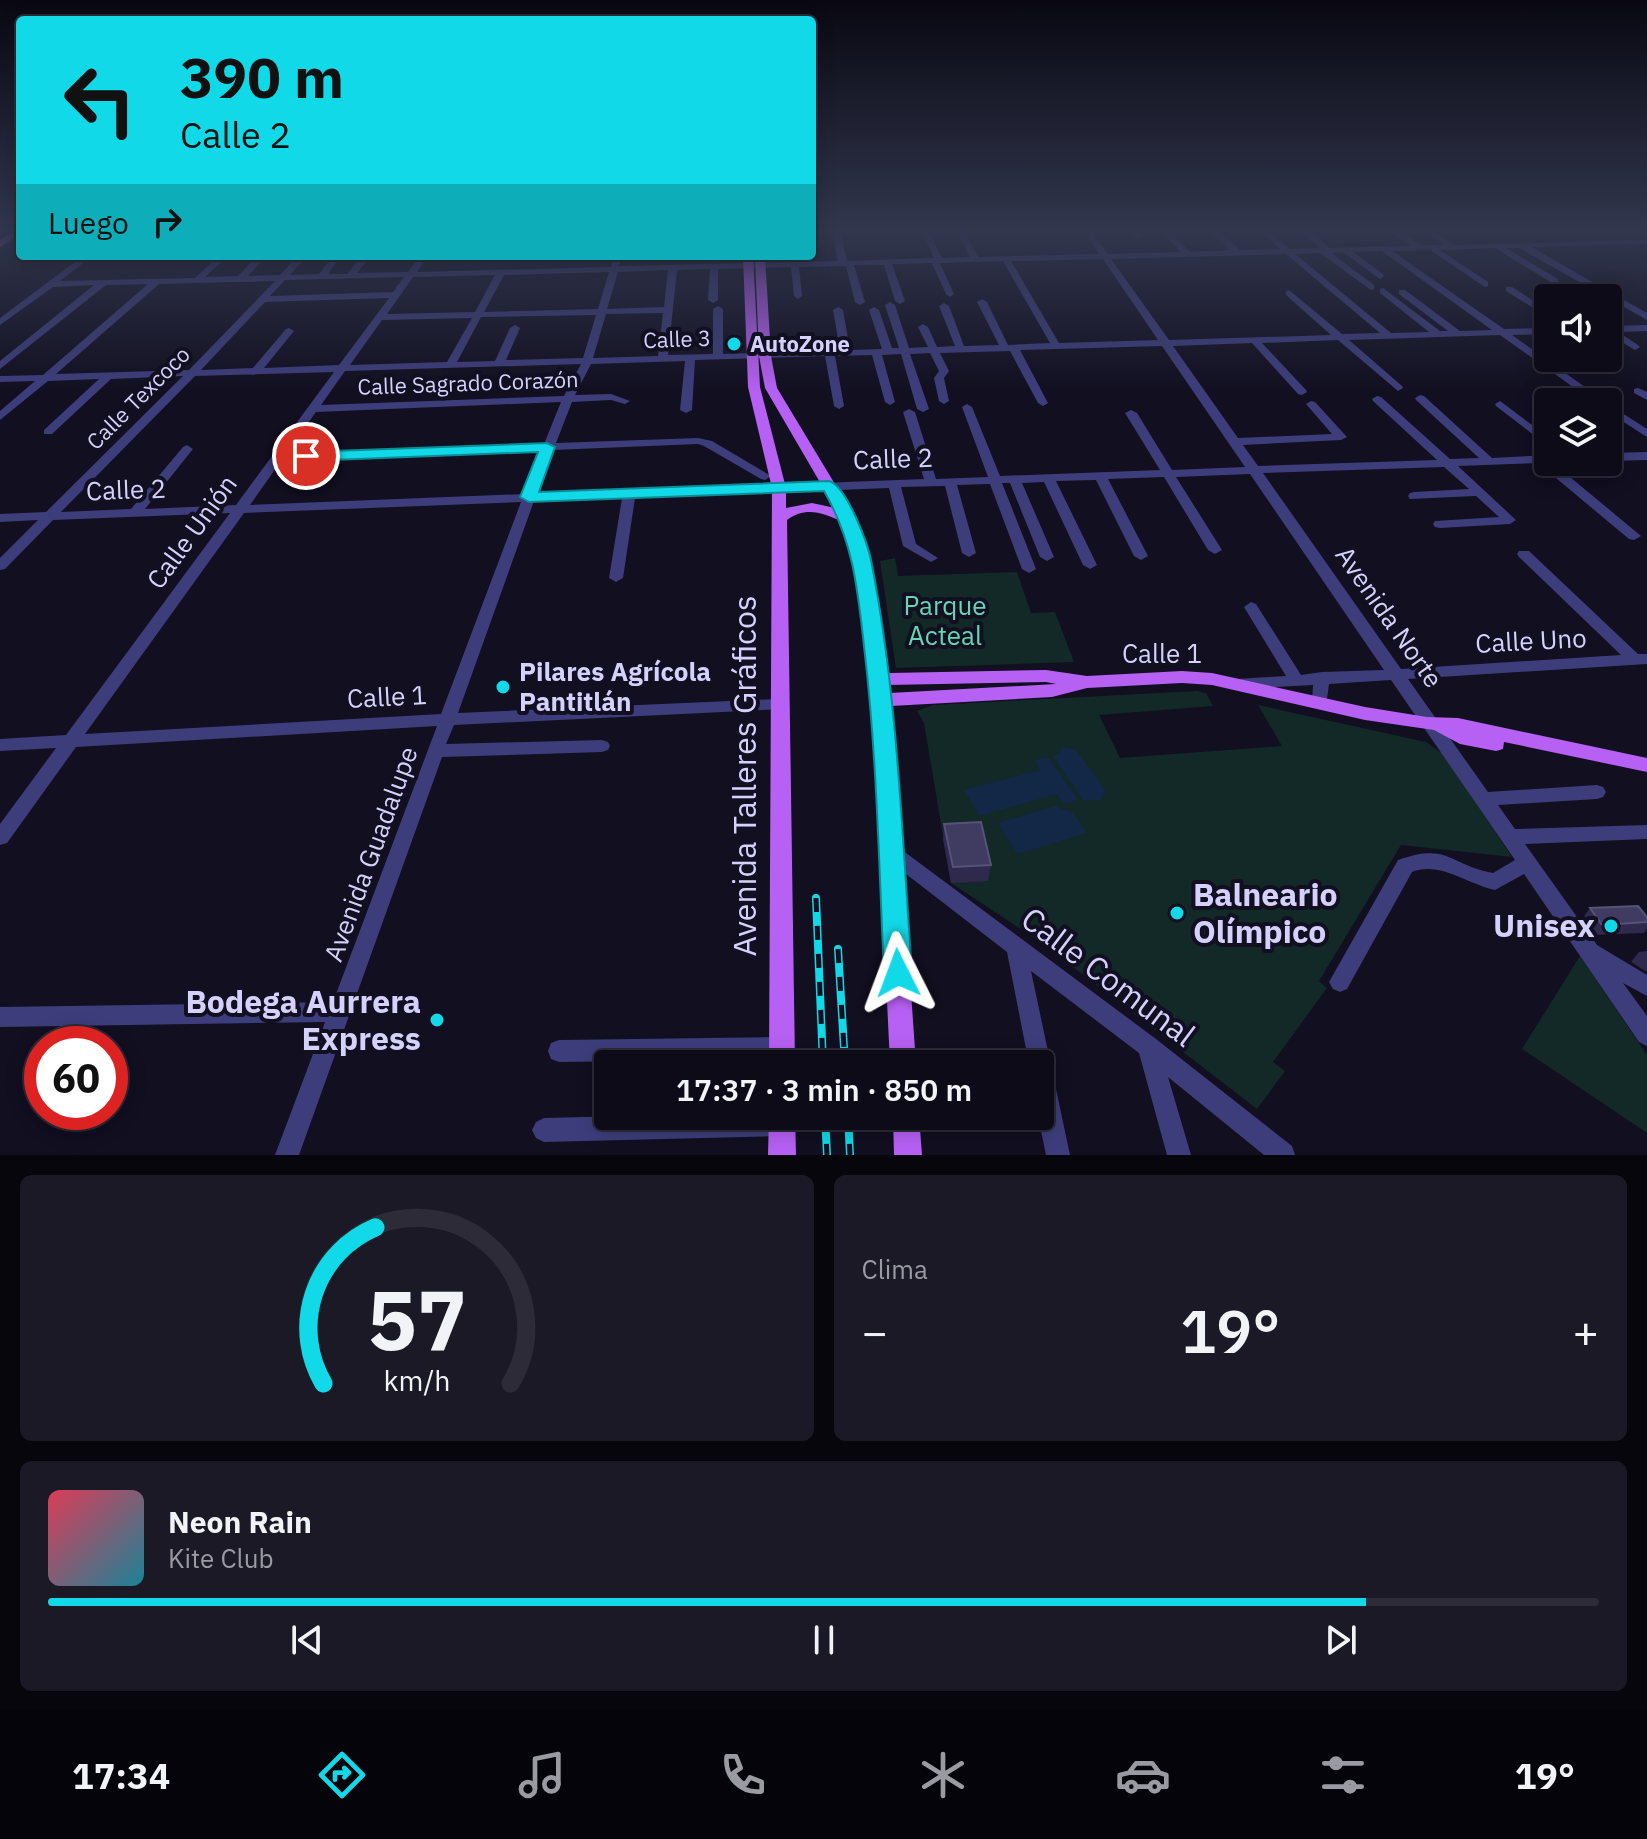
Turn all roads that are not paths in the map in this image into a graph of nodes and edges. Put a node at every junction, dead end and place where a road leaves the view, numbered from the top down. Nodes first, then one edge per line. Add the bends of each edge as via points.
1 (49, 284) edge
2 (102, 284) edge
3 (154, 284) edge
4 (278, 284) edge
5 (404, 284) edge
6 (495, 284) edge
7 (610, 284) edge
8 (671, 284) edge
9 (715, 284) edge
10 (755, 284) edge
11 (797, 284) edge
12 (854, 284) edge
13 (891, 284) edge
14 (946, 284) edge
15 (1020, 284) edge
16 (1126, 284) edge
17 (1327, 284) edge
18 (1367, 284) edge
19 (1434, 284) edge
20 (1590, 284) edge
21 (1371, 287) dead end
22 (1509, 289) dead end
23 (1383, 291) dead end
24 (1402, 292) dead end
25 (1289, 293) dead end
26 (950, 294) dead end
27 (396, 295) junction
28 (798, 296) dead end
29 (265, 299) junction
30 (860, 302) dead end
31 (982, 302) dead end
32 (1534, 305) edge
33 (944, 306) dead end
34 (668, 310) junction
35 (838, 310) dead end
36 (874, 310) dead end
37 (601, 312) junction
38 (478, 315) junction
39 (380, 317) junction
40 (1647, 317) edge
41 (0, 322) edge
42 (923, 327) dead end
43 (515, 328) dead end
44 (1642, 328) edge
45 (289, 331) dead end
46 (1534, 331) edge
47 (1502, 332) junction
48 (1458, 334) junction
49 (1439, 335) junction
50 (1647, 335) edge
51 (1389, 336) junction
52 (1622, 337) edge
53 (1339, 338) junction
54 (1254, 340) junction
55 (1166, 343) junction
56 (1056, 346) junction
57 (1635, 347) dead end
58 (1010, 348) junction
59 (935, 350) junction
60 (961, 350) junction
61 (905, 351) junction
62 (882, 352) junction
63 (846, 353) junction
64 (830, 354) junction
65 (758, 356) junction
66 (718, 357) junction
67 (690, 358) junction
68 (663, 359) junction
69 (587, 362) junction
70 (499, 364) junction
71 (0, 366) edge
72 (450, 366) junction
73 (342, 368) junction
74 (256, 371) junction
75 (191, 374) junction
76 (109, 375) junction
77 (46, 377) junction
78 (0, 379) edge
79 (1398, 388) dead end
80 (1581, 388) edge
81 (1302, 392) dead end
82 (1420, 398) dead end
83 (1377, 399) dead end
84 (567, 400) junction
85 (625, 401) dead end
86 (944, 401) dead end
87 (890, 402) dead end
88 (1043, 403) dead end
89 (1311, 404) dead end
90 (1500, 404) dead end
91 (839, 406) dead end
92 (967, 407) dead end
93 (312, 409) junction
94 (923, 409) dead end
95 (686, 410) dead end
96 (909, 412) dead end
97 (1131, 413) dead end
98 (0, 417) edge
99 (1622, 417) edge
100 (48, 432) dead end
101 (1534, 432) edge
102 (1647, 434) edge
103 (1233, 442) junction
104 (547, 447) junction
105 (187, 449) dead end
106 (1647, 456) edge
107 (1622, 457) edge
108 (276, 458) junction
109 (1534, 459) edge
110 (1489, 461) junction
111 (1446, 462) junction
112 (1253, 469) junction
113 (1168, 472) junction
114 (1100, 475) junction
115 (1565, 476) edge
116 (1048, 477) junction
117 (1014, 478) junction
118 (994, 479) junction
119 (931, 481) junction
120 (950, 481) junction
121 (772, 482) junction
122 (894, 483) junction
123 (829, 486) junction
124 (1481, 492) junction
125 (629, 493) junction
126 (1414, 496) dead end
127 (529, 497) junction
128 (237, 509) junction
129 (134, 514) junction
130 (48, 517) junction
131 (0, 518) edge
132 (778, 519) junction
133 (849, 519) junction
134 (1440, 524) dead end
135 (1634, 536) dead end
136 (1215, 550) dead end
137 (969, 553) dead end
138 (1524, 554) dead end
139 (1141, 556) dead end
140 (1047, 557) dead end
141 (931, 558) dead end
142 (1090, 565) dead end
143 (0, 566) edge
144 (1029, 569) dead end
145 (616, 578) dead end
146 (1251, 607) dead end
147 (1641, 659) edge
148 (877, 673) junction
149 (1396, 673) junction
150 (1322, 677) junction
151 (1295, 678) junction
152 (1087, 682) junction
153 (1237, 684) junction
154 (1320, 702) junction
155 (778, 705) junction
156 (882, 706) junction
157 (448, 719) junction
158 (1433, 724) junction
159 (71, 741) junction
160 (0, 745) edge
161 (602, 746) dead end
162 (437, 751) junction
163 (1647, 765) edge
164 (1647, 776) edge
165 (1597, 792) dead end
166 (1485, 799) junction
167 (1647, 832) edge
168 (1510, 837) junction
169 (0, 838) edge
170 (891, 852) junction
171 (1528, 862) junction
172 (1016, 947) junction
173 (1589, 950) junction
174 (1340, 982) dead end
175 (1647, 986) edge
176 (339, 1012) junction
177 (0, 1017) edge
178 (1647, 1035) edge
179 (1148, 1047) junction
180 (782, 1050) edge
181 (902, 1050) edge
182 (1037, 1050) edge
183 (559, 1051) dead end
184 (594, 1052) edge
185 (594, 1128) edge
186 (544, 1130) dead end
187 (782, 1130) edge
188 (907, 1130) edge
189 (1053, 1130) edge
190 (287, 1155) edge
191 (782, 1155) edge
192 (908, 1155) edge
193 (1058, 1155) edge
194 (1179, 1155) edge
195 (1283, 1155) edge

1 - 41 street
2 - 71 street
3 - 77 street
4 - 29 street, Calle Texcoco
5 - 27 street, Calle Unión
6 - 38 street
7 - 37 street, Avenida Guadalupe
8 - 34 street
9 - 66 street
10 - 65 main road
11 - 28 street
12 - 30 street
13 - 61 street
14 - 26 street
15 - 56 street
16 - 55 street, Avenida Norte
17 - 51 street
18 - 21 street
19 - 47 street
20 - 40 street
22 - 32 street
23 - 49 street
24 - 48 street
25 - 53 street
27 - 29 street
27 - 39 street, Calle Unión
29 - 75 street, Calle Texcoco
31 - 58 street
33 - 60 street
34 - 37 street
34 - 68 street
35 - 63 street
36 - 62 street
37 - 38 street
37 - 69 street, Avenida Guadalupe
38 - 39 street
38 - 72 street
39 - 73 street, Calle Unión
42 - 59 street
43 - 70 street
44 - 50 street
45 - 74 street
46 - 47 street, Calle 3
47 - 48 street, Calle 3
47 - 80 street
48 - 49 street, Calle 3
49 - 51 street, Calle 3
51 - 53 street, Calle 3
52 - 57 street
53 - 54 street, Calle 3
53 - 79 street
54 - 55 street, Calle 3
54 - 81 street
55 - 56 street, Calle 3
55 - 103 street, Avenida Norte
56 - 58 street, Calle 3
58 - 60 street, Calle 3
58 - 88 street
59 - 60 street, Calle 3
59 - 61 street, Calle 3
59 - 86 street via 944,371 939,378
61 - 62 street, Calle 3
61 - 94 street
62 - 63 street, Calle 3
62 - 87 street
63 - 64 street, Calle 3
64 - 65 street, Calle 3
64 - 91 street
65 - 66 street, Calle 3
65 - 121 main road, Avenida Talleres Gráficos via 754,387
65 - 123 main road via 774,397
66 - 67 street, Calle 3
67 - 68 street, Calle 3
67 - 95 street
68 - 69 street, Calle 3
69 - 70 street, Calle 3
69 - 84 street, Avenida Guadalupe
70 - 72 street, Calle 3
72 - 73 street, Calle 3
73 - 74 street, Calle 3
73 - 93 street, Calle Unión
74 - 75 street, Calle 3
75 - 76 street, Calle 3
75 - 130 street, Calle Texcoco
76 - 77 street, Calle 3
76 - 100 street
77 - 78 street, Calle 3
77 - 98 street
82 - 110 street
83 - 111 street
84 - 85 street, Calle Sagrado Corazón
84 - 93 street, Calle Sagrado Corazón
84 - 104 street, Avenida Guadalupe
89 - 103 street via 1341,437
90 - 101 street
92 - 118 street
93 - 108 street, Calle Unión
96 - 119 street
97 - 113 street
99 - 102 street
103 - 112 street, Avenida Norte
104 - 108 street
104 - 121 street via 702,442
104 - 127 street, Avenida Guadalupe
105 - 129 street
106 - 107 street
108 - 128 street, Calle Unión
109 - 110 street, Calle 2
110 - 111 street, Calle 2
111 - 112 street, Calle 2
111 - 124 street
112 - 113 street, Calle 2
112 - 149 street, Avenida Norte
113 - 114 street, Calle 2
113 - 136 street
114 - 116 street, Calle 2
114 - 139 street
115 - 135 street
116 - 117 street, Calle 2
116 - 142 street
117 - 118 street, Calle 2
117 - 140 street
118 - 120 street, Calle 2
118 - 144 street
119 - 120 street, Calle 2
119 - 122 street, Calle 2
120 - 137 street
121 - 123 street, Calle 2
121 - 125 street, Calle 2
121 - 132 main road, Avenida Talleres Gráficos
122 - 123 street, Calle 2
122 - 141 street via 910,546
123 - 133 main road
124 - 126 street
124 - 134 street via 1510,520
125 - 127 street, Calle 2
125 - 145 street
127 - 128 street, Calle 2
127 - 157 street, Avenida Guadalupe
128 - 129 street, Calle 2
128 - 159 street, Calle Unión
129 - 130 street, Calle 2
130 - 131 street, Calle 2
130 - 143 street, Calle Texcoco
132 - 133 main road via 794,508 811,506
132 - 155 main road, Avenida Talleres Gráficos
133 - 148 main road via 863,562
138 - 147 street
146 - 151 street
147 - 149 street, Calle Uno
148 - 152 main road, Calle 1 via 899,680 1046,676
148 - 156 main road
149 - 150 street, Calle Uno
149 - 158 street, Avenida Norte
150 - 151 street, Calle Uno
150 - 154 street
151 - 153 street, Calle Uno
152 - 153 main road, Calle 1 via 1182,677
152 - 156 main road, Calle 1 via 1052,691 896,698
153 - 154 main road, Calle 1
154 - 158 main road, Calle 1
155 - 157 street, Calle 1
155 - 180 main road, Avenida Talleres Gráficos
156 - 170 main road
157 - 159 street, Calle 1
157 - 162 street, Avenida Guadalupe
158 - 163 main road
158 - 164 main road via 1460,737
158 - 166 street, Avenida Norte
159 - 160 street, Calle 1
159 - 169 street, Calle Unión
161 - 162 street
162 - 176 street, Avenida Guadalupe
165 - 166 street
166 - 168 street, Avenida Norte
167 - 168 street
168 - 171 street, Avenida Norte
170 - 172 street, Calle Comunal
170 - 181 main road
171 - 173 street, Avenida Norte
171 - 174 street via 1495,882 1432,858 1405,866
172 - 179 street, Calle Comunal
172 - 182 street
173 - 175 street
173 - 178 street, Avenida Norte
176 - 177 street
176 - 190 street, Avenida Guadalupe
179 - 194 street
179 - 195 street, Calle Comunal
183 - 184 street
185 - 186 street
187 - 191 main road
188 - 192 main road
189 - 193 street

